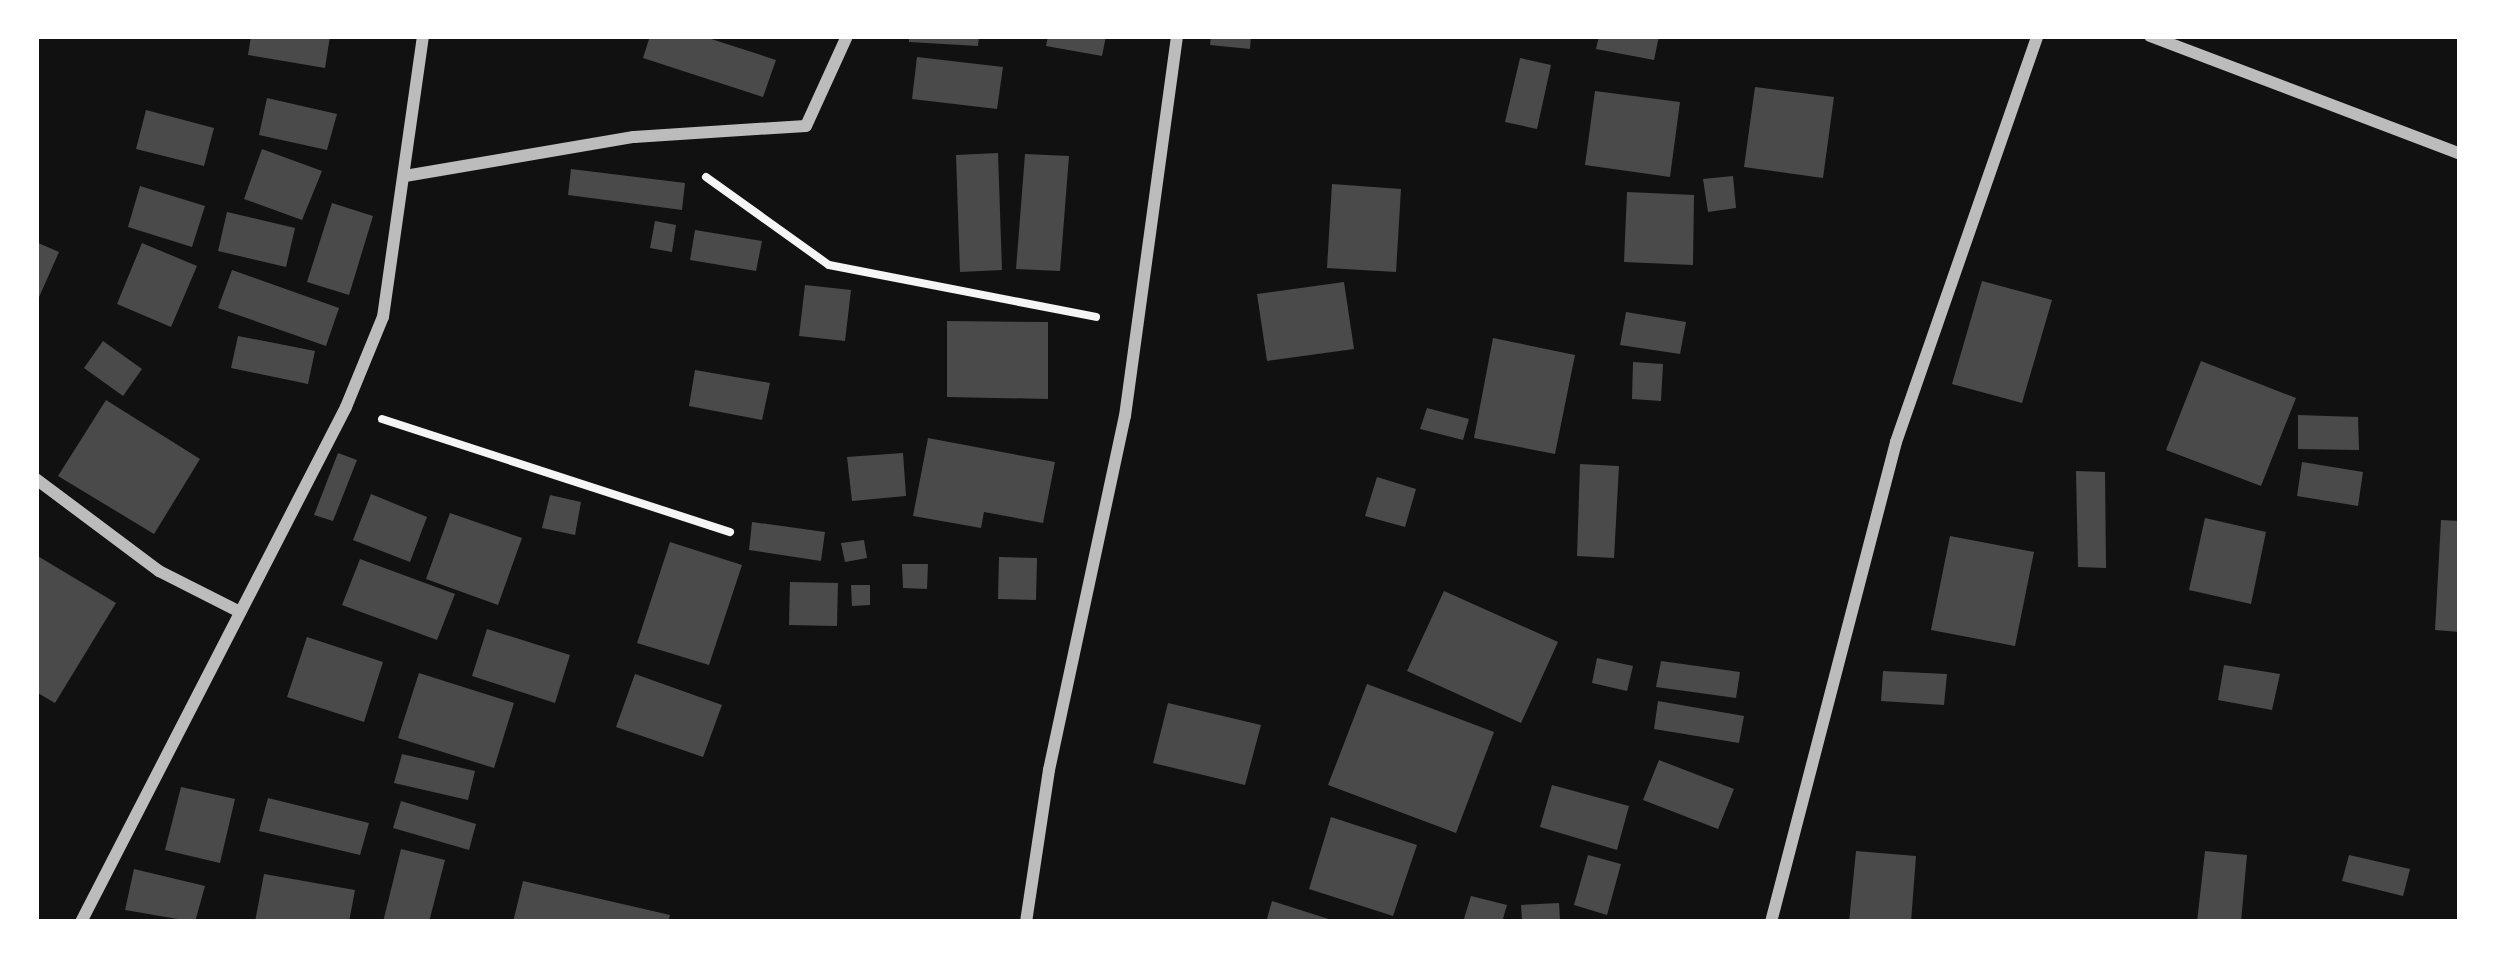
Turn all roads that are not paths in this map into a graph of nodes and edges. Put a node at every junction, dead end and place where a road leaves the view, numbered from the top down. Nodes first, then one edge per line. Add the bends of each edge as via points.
1 (423, 36) edge
2 (848, 36) edge
3 (1178, 36) edge
4 (2037, 36) edge
5 (2150, 36) edge
6 (2460, 154) edge
7 (405, 176) junction
8 (36, 479) edge
9 (239, 613) junction
10 (81, 922) edge
11 (1026, 922) edge
12 (1771, 922) edge

1 - 7 street
2 - 7 street via 806,126 649,136
3 - 11 street via 1125,416 1048,770
4 - 12 street via 1896,442
5 - 6 street
7 - 9 street via 382,316 346,407
8 - 9 street via 159,571
9 - 10 street

